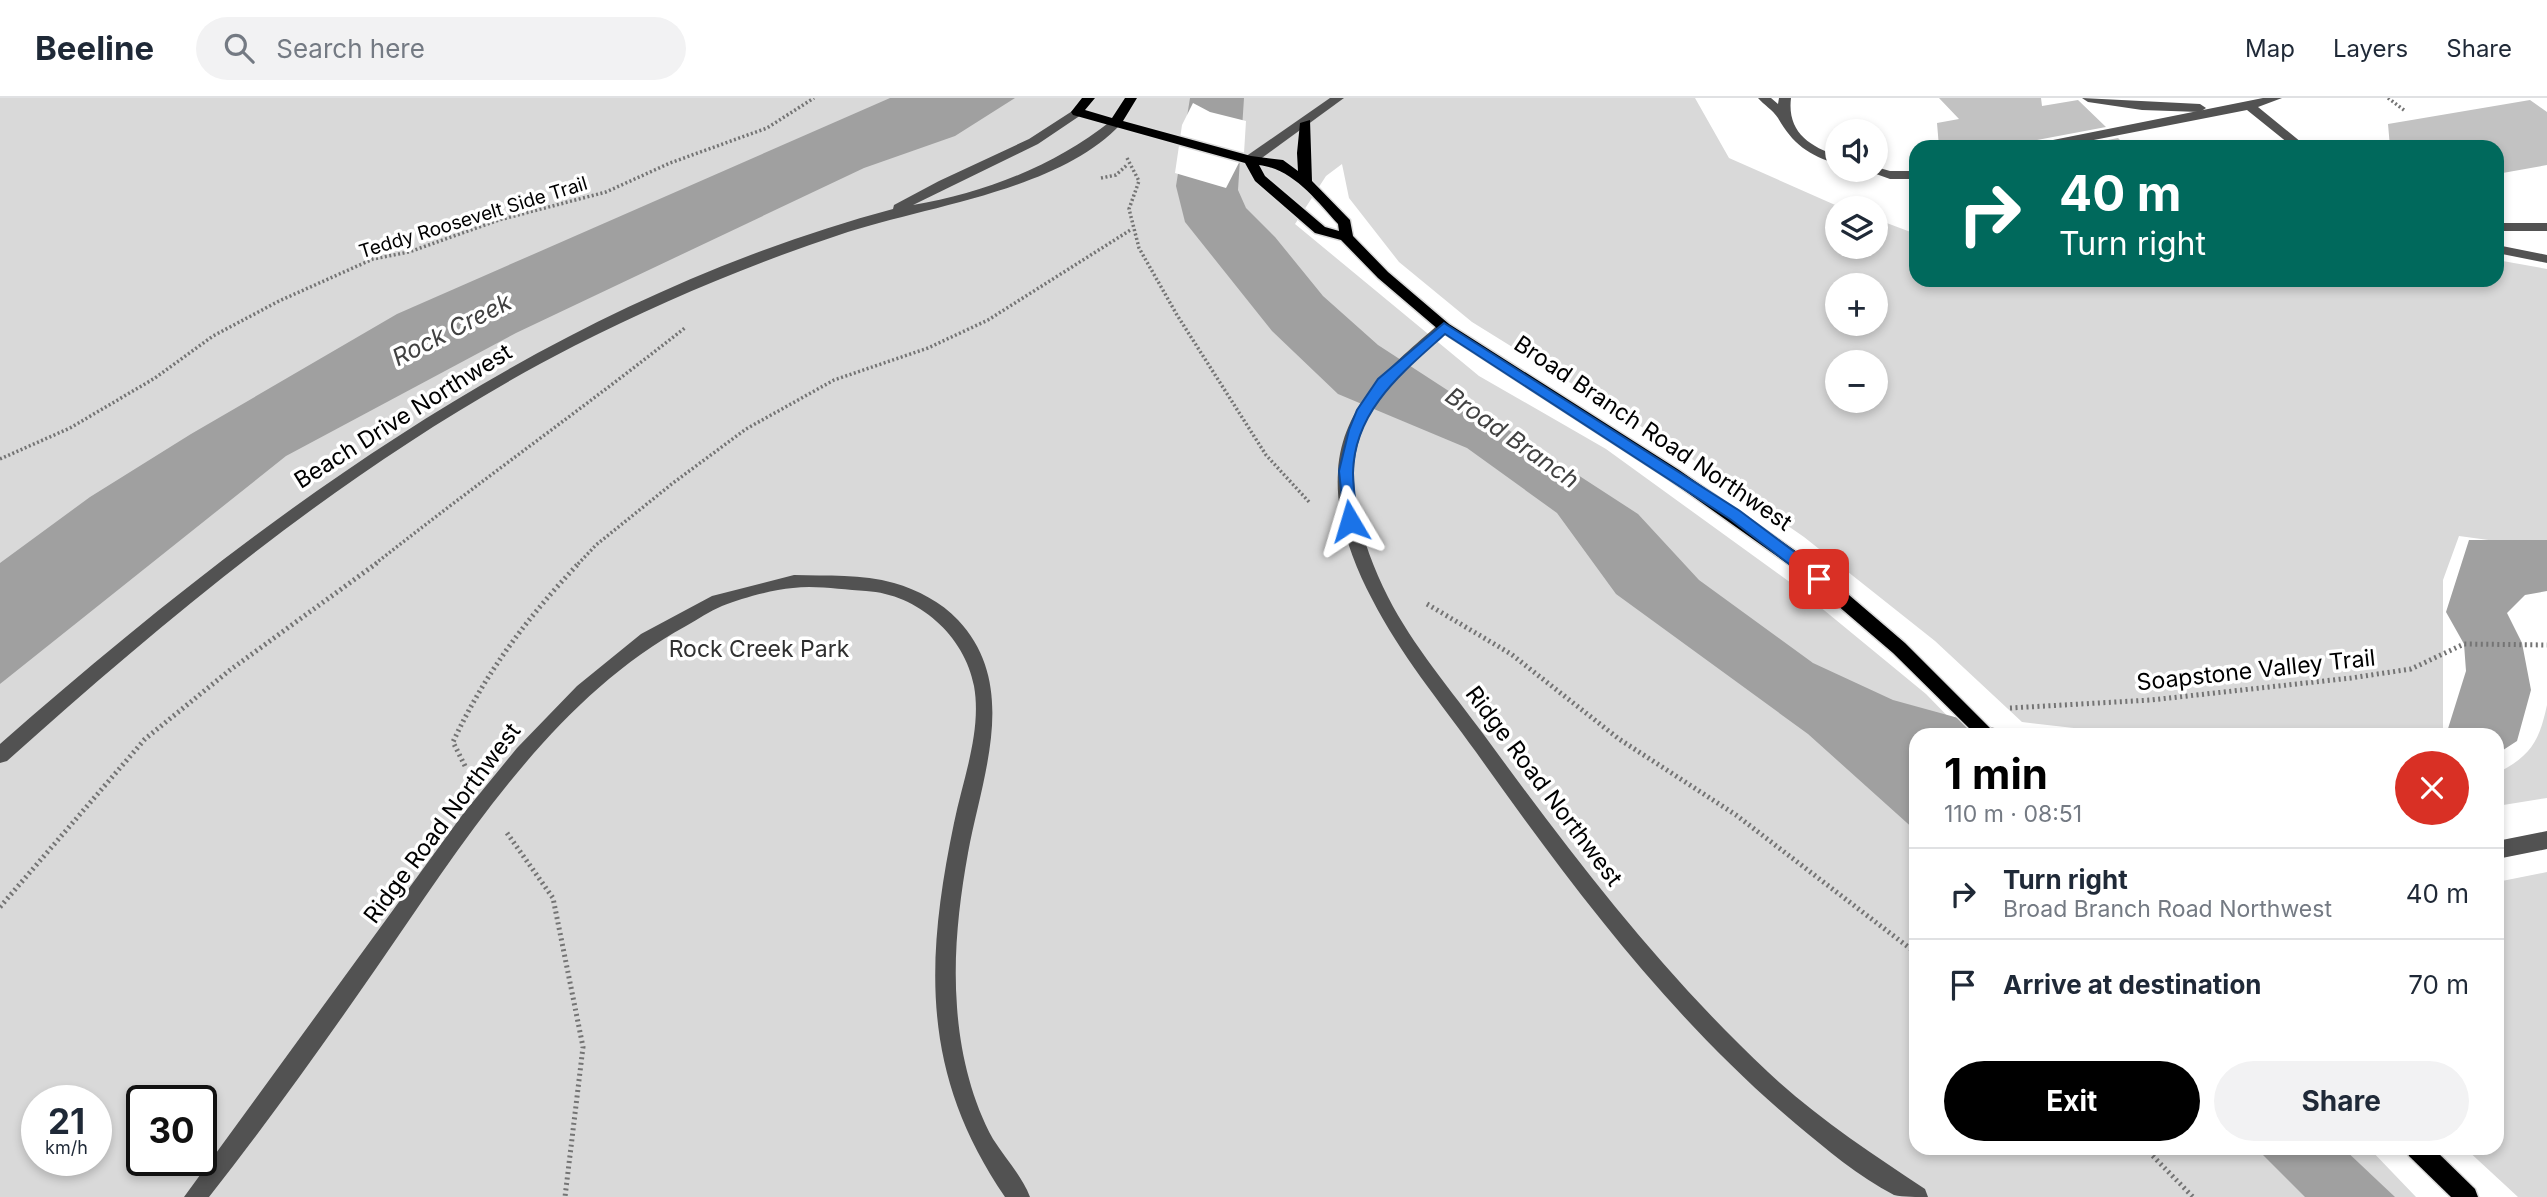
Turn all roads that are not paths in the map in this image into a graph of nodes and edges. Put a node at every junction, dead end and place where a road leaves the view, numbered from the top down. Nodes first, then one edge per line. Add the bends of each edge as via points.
1 (1089, 98) edge
2 (1131, 98) edge
3 (1338, 98) edge
4 (1763, 98) edge
5 (1785, 98) edge
6 (2088, 98) edge
7 (2276, 98) edge
8 (2249, 106) junction
9 (1077, 113) junction
10 (1783, 115) junction
11 (1306, 123) junction
12 (1115, 124) junction
13 (2074, 140) edge
14 (2292, 140) edge
15 (1825, 157) edge
16 (1246, 158) junction
17 (1888, 174) edge
18 (1909, 175) edge
19 (1306, 182) junction
20 (890, 214) junction
21 (2504, 226) edge
22 (2547, 227) edge
23 (1346, 237) junction
24 (2504, 250) edge
25 (2547, 259) edge
26 (1444, 327) junction
27 (1981, 728) edge
28 (0, 755) edge
29 (2547, 840) edge
30 (2504, 848) edge
31 (2424, 1155) edge
32 (195, 1197) edge
33 (1018, 1197) edge
34 (1917, 1197) edge
35 (2468, 1197) edge

1 - 9 main road, Beach Drive Northwest
2 - 12 main road, Beach Drive Northwest
3 - 11 street
4 - 10 street
5 - 10 street
6 - 8 street via 2142,106
7 - 8 street
8 - 13 street
8 - 14 street
9 - 12 main road, Broad Branch Road Northwest
9 - 20 street, Beach Drive Northwest via 1051,134 1003,160 927,190
10 - 15 street via 1797,138
11 - 16 street
11 - 19 main road
12 - 16 main road, Broad Branch Road Northwest
12 - 20 street, Beach Drive Northwest via 1089,146 1032,172 946,203
16 - 19 main road, Broad Branch Road Northwest via 1278,163
16 - 23 main road, Broad Branch Road Northwest via 1259,178 1320,230
17 - 18 street
19 - 23 main road, Broad Branch Road Northwest via 1345,223
20 - 28 street, Beach Drive Northwest via 641,308 515,372 419,428 233,556
21 - 22 street
23 - 26 main road, Broad Branch Road Northwest
24 - 25 street
26 - 27 main road, Broad Branch Road Northwest via 1758,531 1856,610
26 - 34 street, Ridge Road Northwest via 1383,382 1364,410 1346,471 1358,553 1395,626 1596,898 1746,1068 1845,1150
29 - 30 street
31 - 35 main road
32 - 33 street, Ridge Road Northwest via 271,1099 484,800 569,703 629,652 704,608 782,582 847,580 905,593 939,612 968,644 983,685 977,755 944,937 945,1006 970,1117

